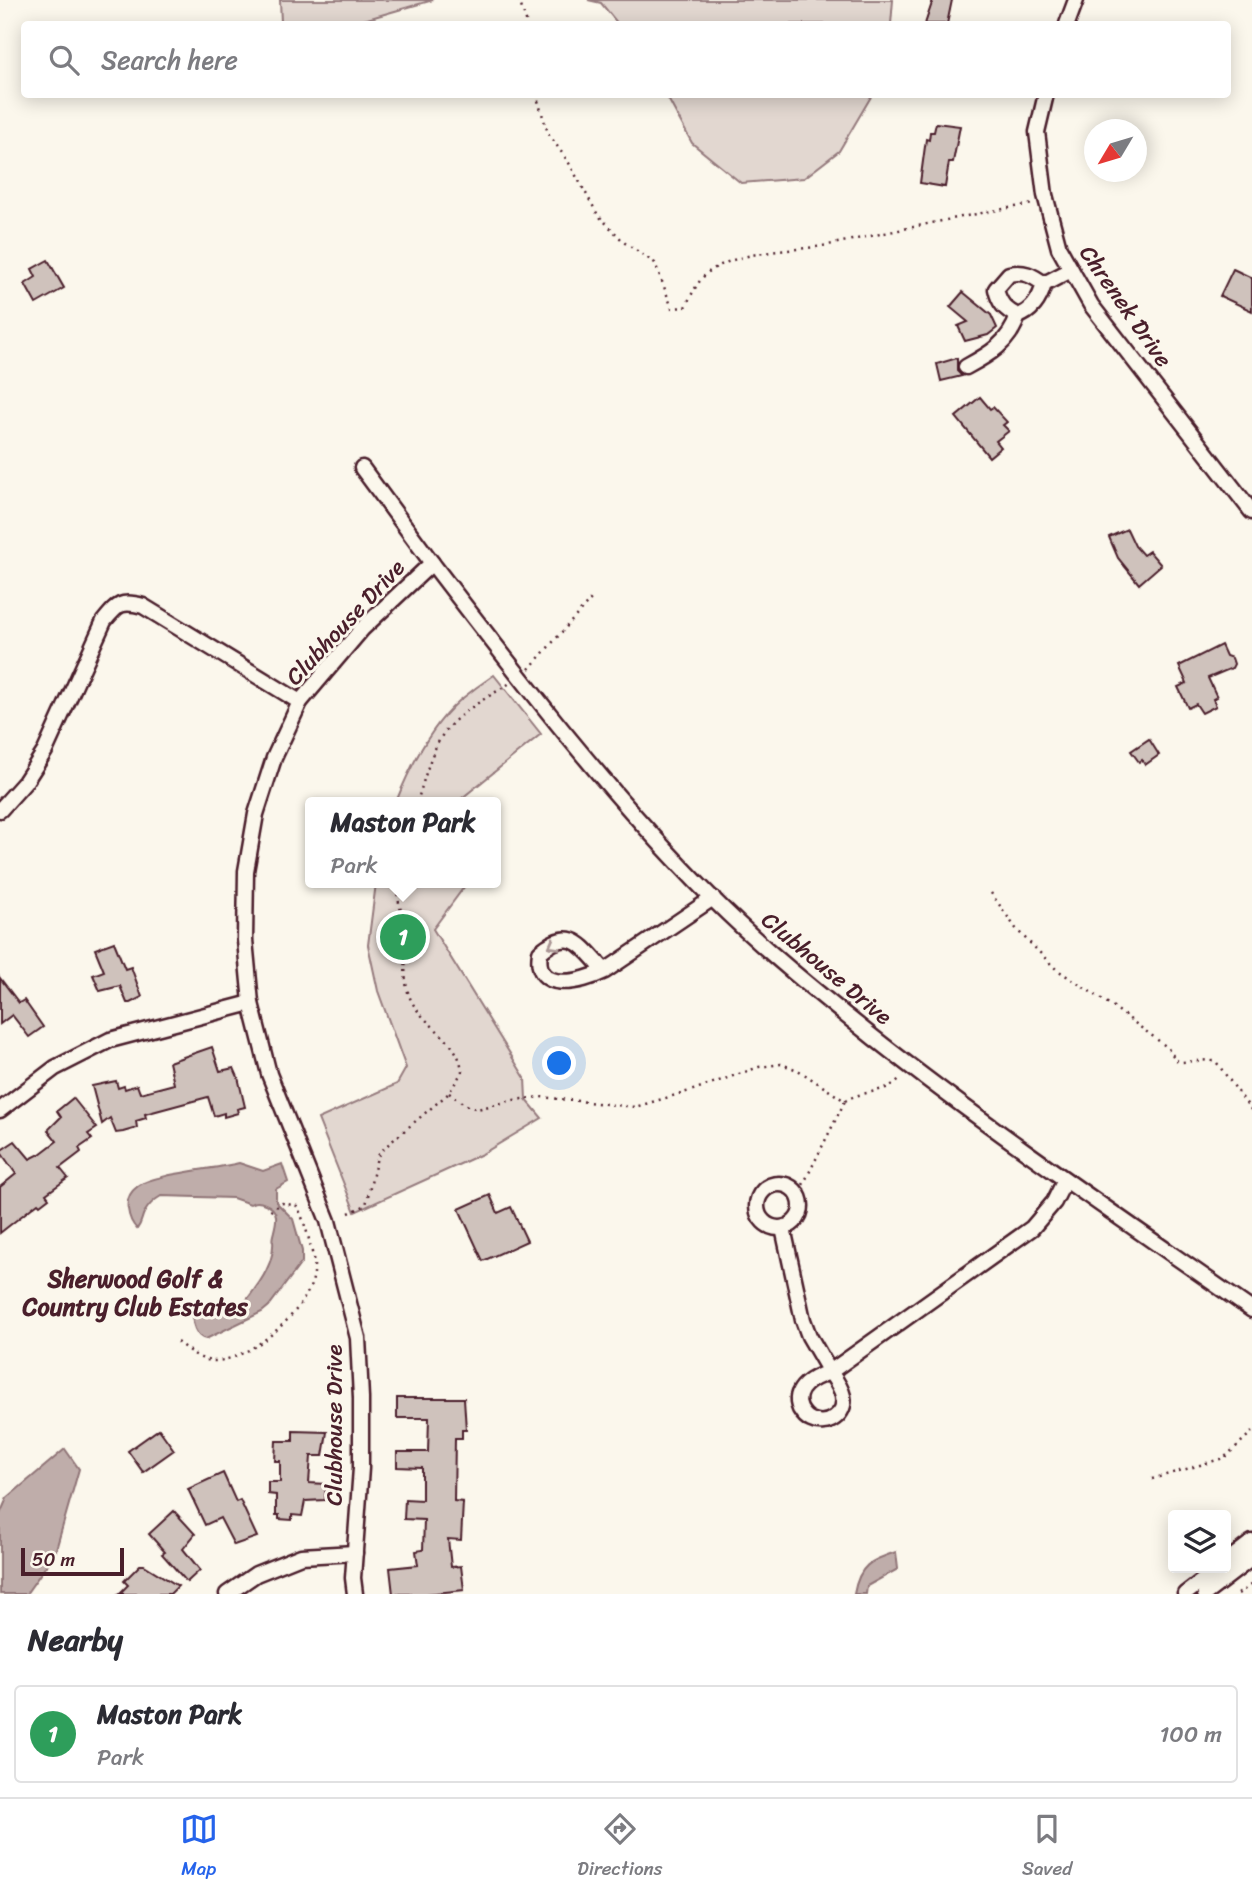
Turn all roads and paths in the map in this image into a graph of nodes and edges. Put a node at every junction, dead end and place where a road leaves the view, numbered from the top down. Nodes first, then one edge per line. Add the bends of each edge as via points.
1 (519, 0) edge
2 (1076, 0) edge
3 (526, 21) edge
4 (1068, 21) edge
5 (537, 98) edge
6 (1045, 98) edge
7 (1047, 202) junction
8 (1071, 270) junction
9 (1044, 284) junction
10 (1018, 316) junction
11 (966, 367) dead end
12 (362, 468) dead end
13 (1252, 512) edge
14 (432, 563) junction
15 (592, 598) dead end
16 (519, 677) junction
17 (300, 702) junction
18 (419, 797) edge
19 (0, 810) edge
20 (397, 888) edge
21 (991, 892) dead end
22 (713, 898) junction
23 (605, 971) dead end
24 (251, 1003) junction
25 (910, 1066) junction
26 (449, 1093) junction
27 (845, 1101) junction
28 (0, 1110) edge
29 (1252, 1111) edge
30 (1065, 1180) junction
31 (798, 1195) junction
32 (269, 1212) dead end
33 (349, 1213) dead end
34 (311, 1227) dead end
35 (783, 1228) junction
36 (304, 1229) junction
37 (1252, 1310) edge
38 (177, 1342) dead end
39 (1252, 1432) edge
40 (1152, 1479) dead end
41 (1252, 1542) edge
42 (355, 1553) junction
43 (1231, 1558) edge
44 (1252, 1558) edge
45 (1212, 1573) edge
46 (1252, 1584) edge
47 (227, 1594) edge
48 (355, 1594) edge
49 (1185, 1594) edge
50 (1205, 1594) edge
51 (1238, 1594) edge

1 - 3 path
2 - 4 street
5 - 7 path via 548,132 598,215 625,243 655,263 671,308 685,307 702,278 713,269 749,255 824,246
6 - 7 street, Chrenek Drive via 1037,132
7 - 8 street, Chrenek Drive via 1059,248
8 - 9 street
8 - 13 street, Chrenek Drive via 1091,305
9 - 10 street via 1033,306
9 - 10 street via 1018,272 1001,281 996,289 998,299
10 - 11 street via 1013,330 996,349
12 - 14 street
14 - 16 street, Clubhouse Drive
14 - 17 street, Clubhouse Drive via 362,629
15 - 16 path
16 - 18 path via 449,727
16 - 22 street, Clubhouse Drive via 629,809
17 - 19 street via 143,606 130,602 117,606 104,621 45,751
17 - 24 street, Clubhouse Drive via 274,758 256,814 246,871 245,940
20 - 26 path via 406,936 405,981 410,998 461,1062 462,1072
21 - 29 path via 1017,930 1056,969 1167,1047 1176,1060 1217,1063
22 - 23 street
22 - 25 street, Clubhouse Drive via 800,978
24 - 28 street via 110,1040 55,1068
24 - 42 street, Clubhouse Drive via 269,1074 328,1221 358,1338 361,1468
25 - 27 path via 881,1092 862,1092
25 - 30 street, Clubhouse Drive
26 - 27 path via 477,1109 540,1097 635,1107 780,1064 798,1070
26 - 33 path via 385,1147 377,1157 366,1205
27 - 31 path
30 - 35 street via 1032,1228 830,1372 803,1320
30 - 37 street, Clubhouse Drive
31 - 35 street via 799,1215
31 - 35 street via 787,1186 772,1185 757,1200 762,1222
32 - 36 path via 282,1203 296,1206
34 - 36 path
36 - 38 path via 315,1271 311,1287 278,1328 245,1351 214,1361 200,1358
39 - 40 path via 1224,1458
41 - 43 street
42 - 47 street via 301,1556 256,1574
42 - 48 street, Clubhouse Drive
44 - 50 street
45 - 49 street
46 - 51 path

